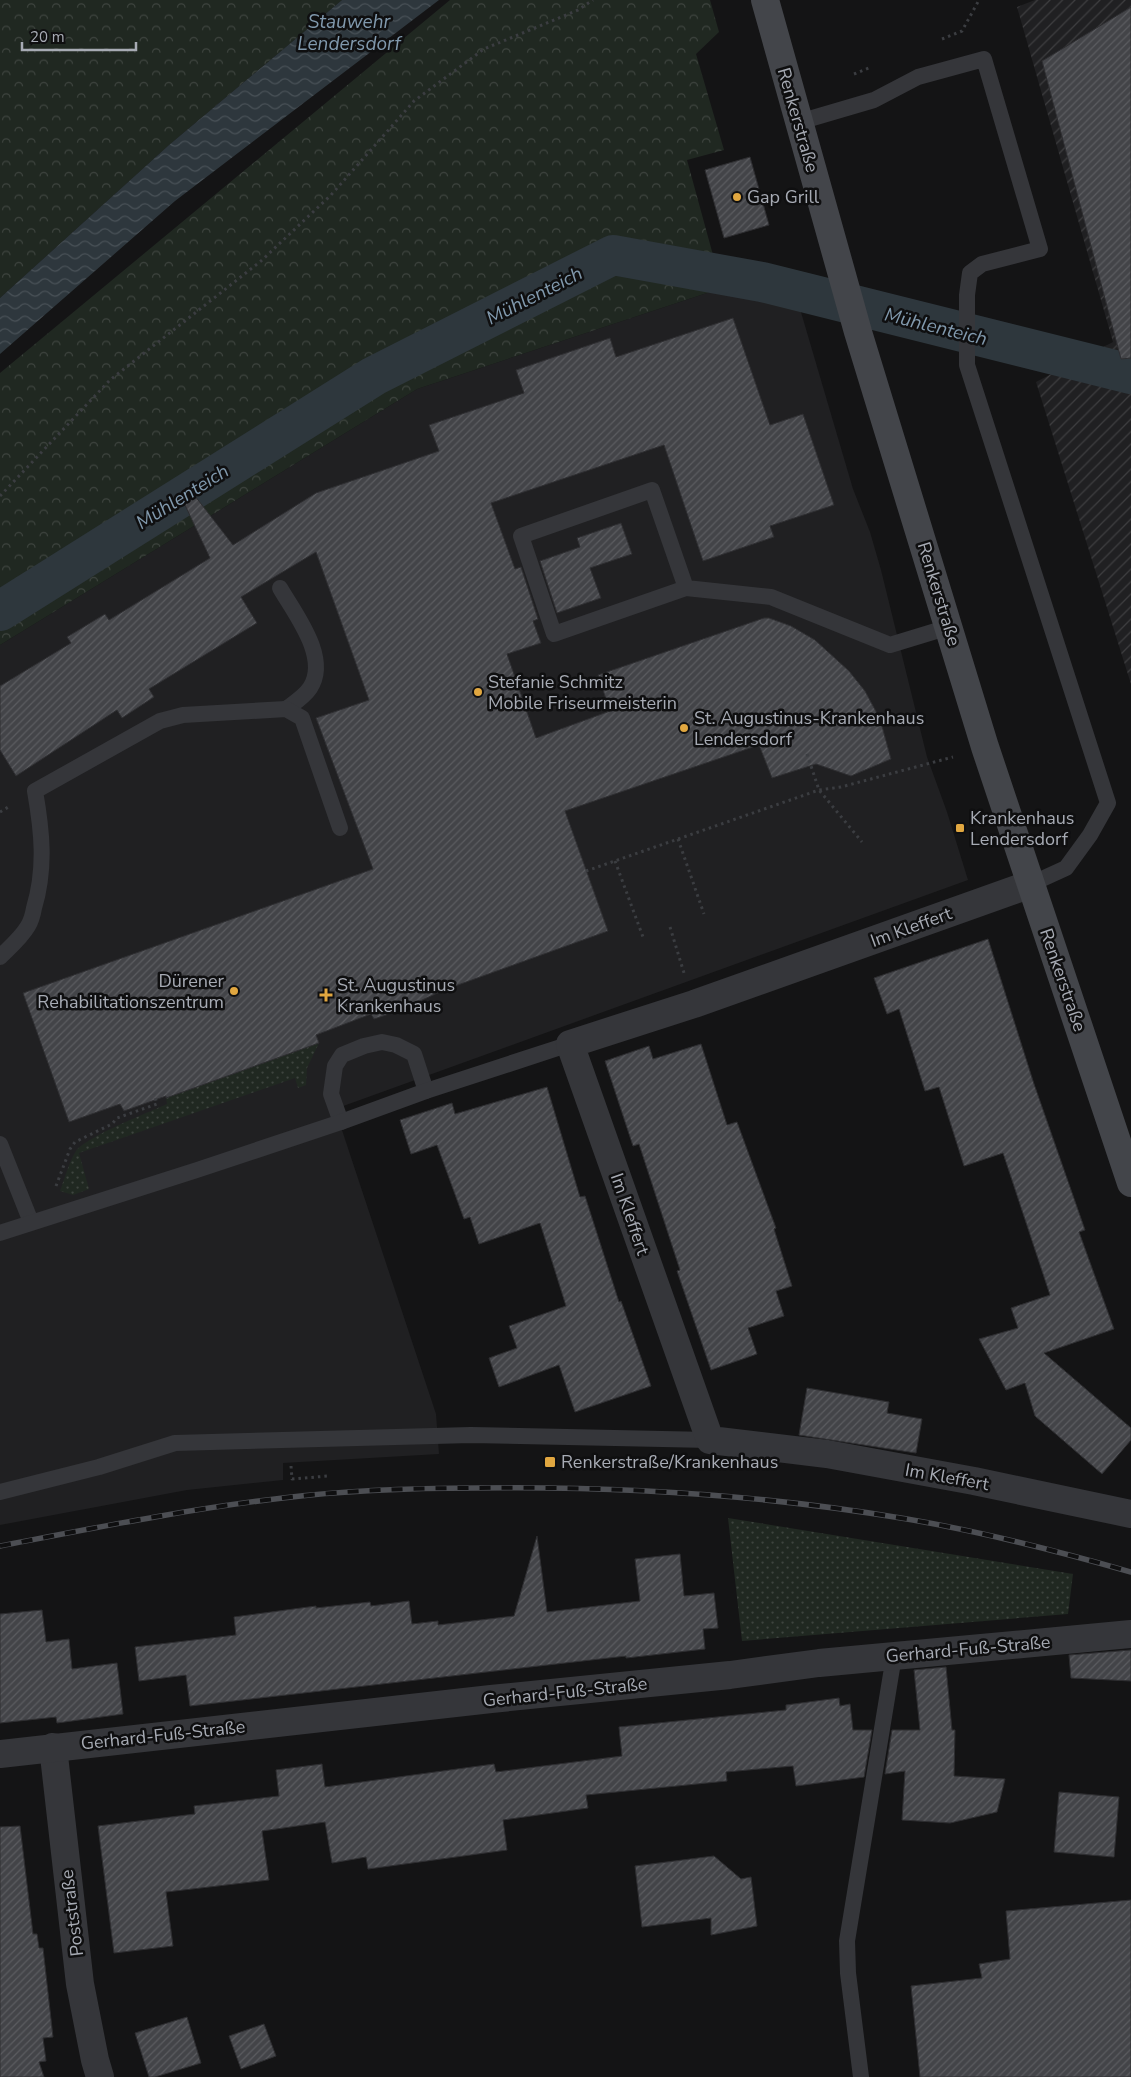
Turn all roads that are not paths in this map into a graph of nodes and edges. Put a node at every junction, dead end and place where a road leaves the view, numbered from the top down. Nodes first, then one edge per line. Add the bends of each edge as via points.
1 (765, 0) edge
2 (799, 122) junction
3 (280, 588) dead end
4 (686, 588) junction
5 (949, 627) junction
6 (286, 708) junction
7 (340, 828) dead end
8 (1031, 884) junction
9 (0, 957) edge
10 (570, 1044) junction
11 (426, 1091) junction
12 (341, 1122) junction
13 (0, 1144) edge
14 (1131, 1183) edge
15 (25, 1224) junction
16 (0, 1233) edge
17 (710, 1440) junction
18 (0, 1492) edge
19 (1131, 1514) edge
20 (1131, 1634) edge
21 (894, 1656) junction
22 (52, 1748) junction
23 (0, 1754) edge
24 (100, 2077) edge
25 (861, 2077) edge

1 - 2 street, Renkerstraße
2 - 5 street, Renkerstraße via 845,287
2 - 8 lane via 874,100 918,77 984,59 1040,249 982,264 970,273 967,365 1108,802 1090,835 1066,868
3 - 6 lane via 316,658 315,677 310,689
4 - 4 lane via 652,490 521,536 554,634
4 - 5 lane via 770,597 890,645
5 - 8 street, Renkerstraße via 1002,803
6 - 7 lane via 302,718
6 - 9 lane via 184,715 160,721 35,791 42,832 43,867 38,897 30,924
8 - 10 street, Im Kleffert via 694,1004
8 - 14 street, Renkerstraße
10 - 11 lane
10 - 17 street, Im Kleffert
11 - 12 lane
11 - 12 lane via 414,1054 382,1042 350,1051 342,1055 335,1066 332,1084 331,1094
12 - 15 lane
13 - 15 lane
15 - 16 lane
17 - 18 lane via 443,1435 175,1443 100,1467
17 - 19 street, Im Kleffert via 827,1454
20 - 21 street, Gerhard-Fuß-Straße
21 - 22 street, Gerhard-Fuß-Straße
21 - 25 lane via 847,1941
22 - 23 street, Gerhard-Fuß-Straße
22 - 24 street, Poststraße via 80,1984

